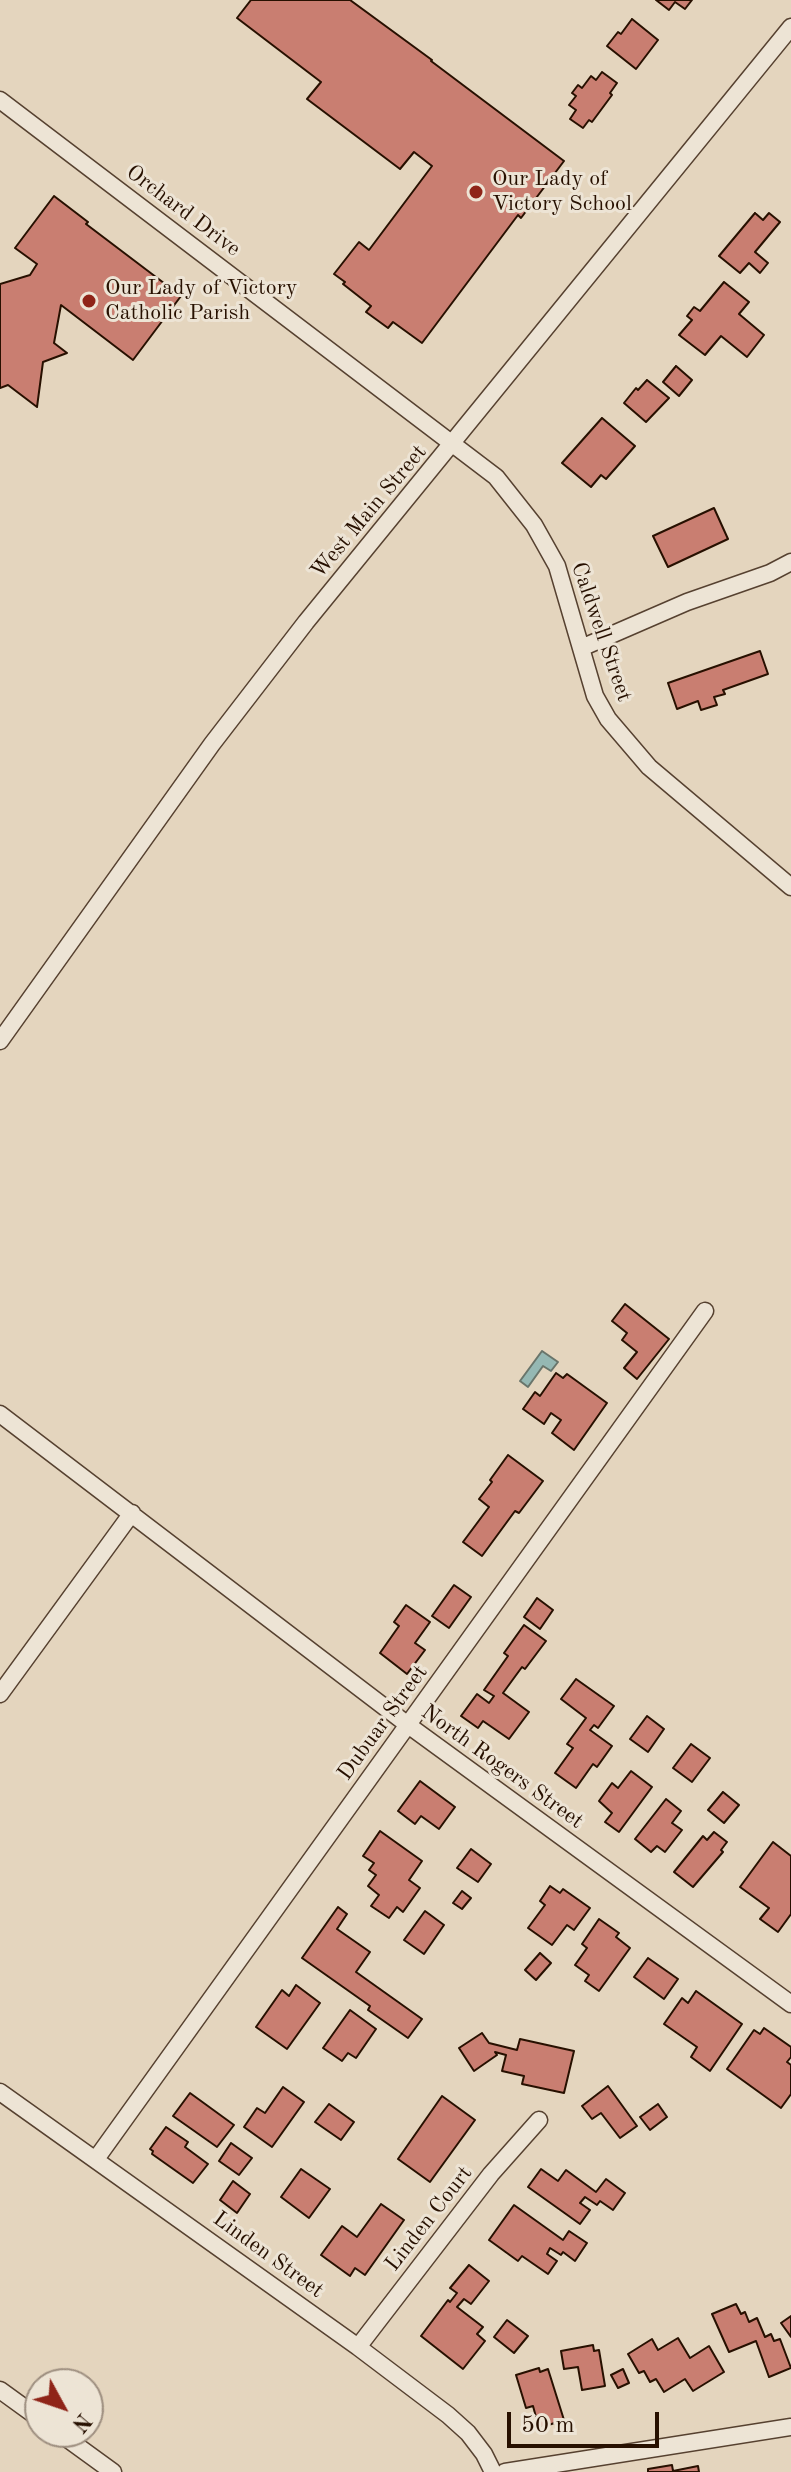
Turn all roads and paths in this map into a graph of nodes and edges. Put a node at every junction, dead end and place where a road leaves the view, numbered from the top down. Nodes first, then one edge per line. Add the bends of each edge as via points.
1 (791, 27) edge
2 (0, 100) edge
3 (454, 444) junction
4 (791, 562) edge
5 (581, 648) junction
6 (791, 887) edge
7 (0, 1041) edge
8 (705, 1311) dead end
9 (0, 1414) edge
10 (132, 1513) junction
11 (0, 1694) edge
12 (408, 1725) junction
13 (791, 2004) edge
14 (0, 2092) edge
15 (539, 2120) dead end
16 (96, 2159) junction
17 (358, 2347) junction
18 (0, 2390) edge
19 (24, 2407) edge
20 (791, 2427) edge
21 (80, 2448) edge
22 (113, 2472) edge
23 (493, 2472) edge
24 (505, 2472) edge

1 - 3 street, West Main Street
2 - 3 street, Orchard Drive
3 - 5 street, Caldwell Street via 496,477 546,544
3 - 7 street, West Main Street via 212,744
4 - 5 street
5 - 6 street, Caldwell Street via 595,696 635,754
8 - 12 street, Dubuar Street
9 - 10 street, North Rogers Street
10 - 11 street
10 - 12 street, North Rogers Street
12 - 13 street, North Rogers Street
12 - 16 street, Dubuar Street
14 - 16 street, Linden Street
15 - 17 street, Linden Court
16 - 17 street, Linden Street
17 - 23 street, Linden Street via 468,2433
18 - 19 street
20 - 24 street
21 - 22 street

